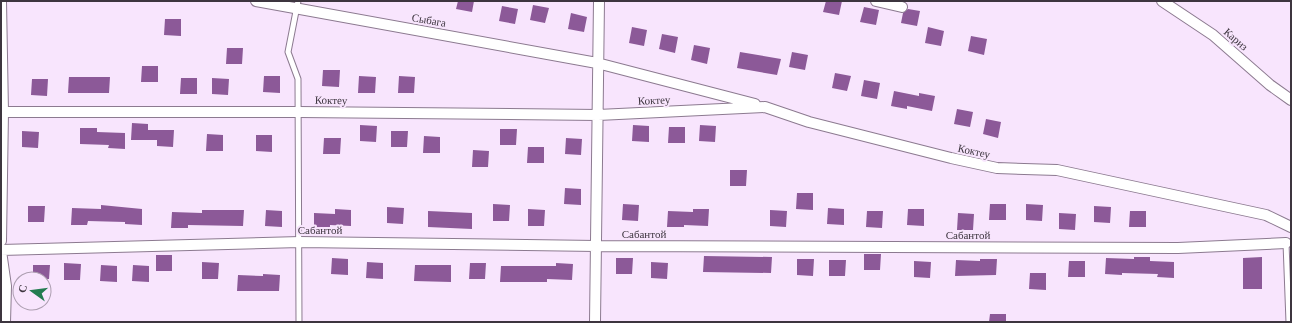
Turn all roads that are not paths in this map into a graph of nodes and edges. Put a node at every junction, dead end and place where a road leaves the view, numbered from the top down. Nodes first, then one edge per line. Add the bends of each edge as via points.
1 (1, 1) edge
2 (256, 1) edge
3 (599, 1) edge
4 (876, 1) edge
5 (1162, 1) edge
6 (297, 5) edge
7 (902, 7) dead end
8 (597, 63) junction
9 (1291, 100) edge
10 (765, 107) junction
11 (3, 112) junction
12 (299, 112) junction
13 (598, 114) junction
14 (1291, 227) edge
15 (1, 240) edge
16 (300, 242) junction
17 (1289, 243) edge
18 (596, 246) junction
19 (1, 250) edge
20 (5, 322) edge
21 (299, 322) edge
22 (595, 322) edge
23 (1289, 322) edge

1 - 11 street
2 - 6 street, Сыбага
3 - 8 street
4 - 7 street
5 - 9 street, Кариз via 1213,35
6 - 8 street, Сыбага
6 - 12 lane via 288,52 298,79
8 - 10 street, Сыбага
8 - 13 street
10 - 13 street, Коктеу
10 - 14 street, Коктеу via 809,122 951,158 997,168 1057,170 1266,214
11 - 12 street, Коктеу
11 - 15 street
12 - 13 street, Коктеу
12 - 16 lane
13 - 18 street
16 - 18 street, Сабантой
16 - 19 street, Сабантой
16 - 21 lane
17 - 18 street, Сабантой via 1178,248
17 - 23 lane
18 - 22 street
19 - 20 street via 6,286

